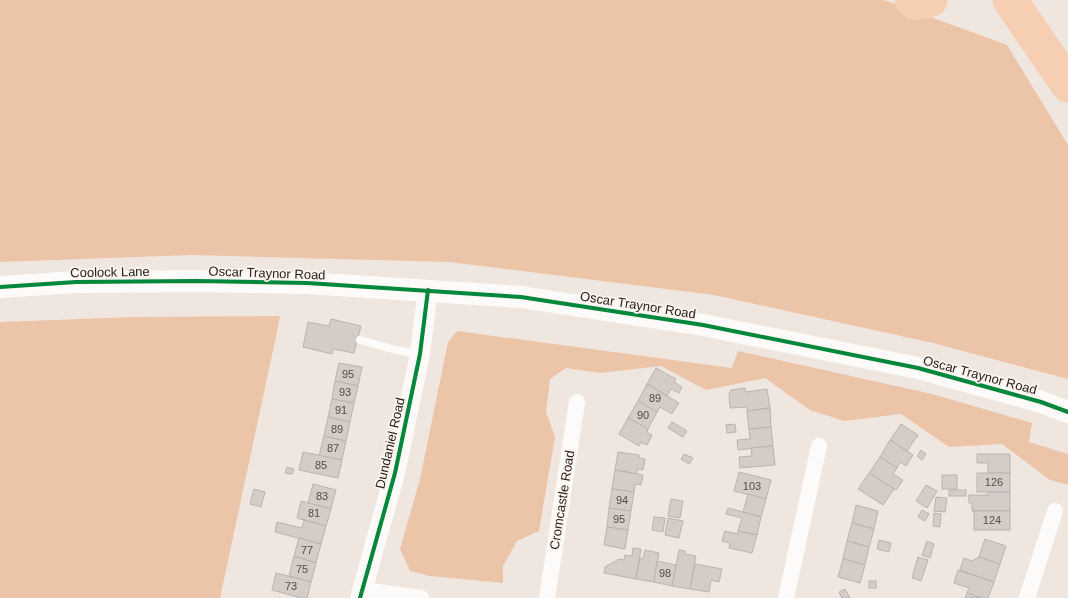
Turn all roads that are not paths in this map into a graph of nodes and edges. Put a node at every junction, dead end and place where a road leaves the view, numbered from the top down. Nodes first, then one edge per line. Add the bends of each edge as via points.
1 (196, 281) joint
2 (0, 287) edge
3 (428, 290) junction
4 (360, 340) dead end
5 (420, 354) junction
6 (577, 402) dead end
7 (1068, 412) edge
8 (819, 446) dead end
9 (1055, 510) dead end
10 (362, 594) edge
11 (421, 598) edge
12 (547, 598) edge
13 (786, 598) edge
14 (1027, 598) edge

1 - 2 main road, Coolock Lane via 76,282
1 - 3 main road, Oscar Traynor Road via 308,283
3 - 5 street, Dundaniel Road
3 - 7 main road, Oscar Traynor Road via 521,297 703,325 918,368
4 - 5 lane
5 - 10 street, Dundaniel Road via 395,473
6 - 12 street, Cromcastle Road
8 - 13 street
9 - 14 street
10 - 11 street

